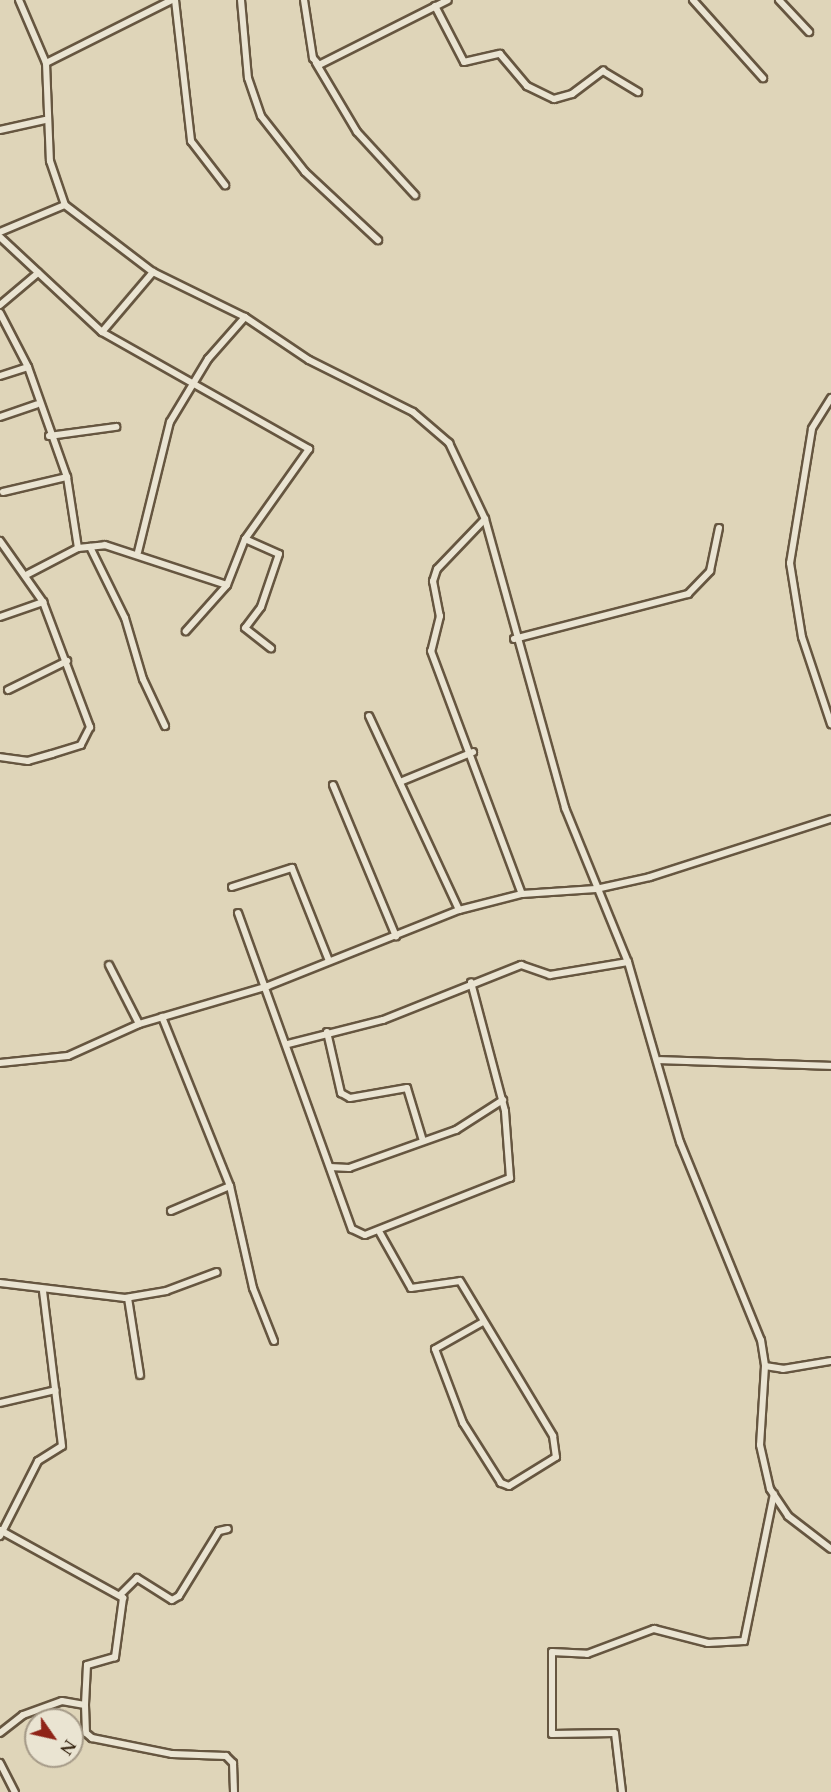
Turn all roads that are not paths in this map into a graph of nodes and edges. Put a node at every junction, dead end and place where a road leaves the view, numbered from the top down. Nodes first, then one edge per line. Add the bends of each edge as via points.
1 (19, 0) edge
2 (173, 0) edge
3 (241, 0) edge
4 (304, 0) edge
5 (448, 0) edge
6 (693, 0) edge
7 (779, 0) edge
8 (435, 6) junction
9 (809, 32) dead end
10 (46, 63) junction
11 (316, 63) junction
12 (764, 78) dead end
13 (638, 92) dead end
14 (45, 120) junction
15 (0, 130) edge
16 (225, 185) dead end
17 (415, 195) dead end
18 (65, 205) junction
19 (0, 232) edge
20 (0, 237) edge
21 (378, 240) dead end
22 (153, 272) junction
23 (38, 273) junction
24 (0, 305) edge
25 (0, 313) edge
26 (245, 317) junction
27 (102, 332) junction
28 (28, 367) junction
29 (0, 376) edge
30 (191, 385) junction
31 (831, 398) edge
32 (37, 404) junction
33 (0, 417) edge
34 (116, 426) dead end
35 (49, 436) junction
36 (67, 477) junction
37 (3, 492) dead end
38 (485, 519) junction
39 (719, 528) dead end
40 (245, 539) junction
41 (0, 541) edge
42 (90, 547) junction
43 (78, 548) junction
44 (138, 552) junction
45 (28, 574) junction
46 (228, 585) junction
47 (43, 602) junction
48 (0, 618) edge
49 (186, 631) dead end
50 (514, 639) junction
51 (271, 648) dead end
52 (67, 661) junction
53 (8, 690) dead end
54 (829, 712) edge
55 (369, 716) dead end
56 (831, 724) edge
57 (165, 726) dead end
58 (473, 752) junction
59 (0, 757) edge
60 (400, 782) junction
61 (333, 784) dead end
62 (831, 819) edge
63 (232, 887) dead end
64 (596, 889) junction
65 (522, 894) junction
66 (459, 910) junction
67 (238, 914) dead end
68 (396, 936) junction
69 (329, 961) junction
70 (628, 962) junction
71 (109, 965) dead end
72 (471, 982) junction
73 (268, 986) junction
74 (162, 1017) junction
75 (139, 1024) junction
76 (327, 1032) junction
77 (288, 1044) junction
78 (660, 1060) junction
79 (0, 1063) edge
80 (831, 1066) edge
81 (503, 1100) junction
82 (423, 1141) junction
83 (330, 1167) junction
84 (230, 1186) junction
85 (171, 1211) dead end
86 (380, 1233) junction
87 (217, 1272) dead end
88 (0, 1283) edge
89 (43, 1291) junction
90 (128, 1298) junction
91 (483, 1322) junction
92 (274, 1341) dead end
93 (831, 1361) edge
94 (765, 1366) junction
95 (140, 1375) dead end
96 (56, 1390) junction
97 (0, 1403) edge
98 (774, 1494) junction
99 (228, 1529) dead end
100 (1, 1533) edge
101 (831, 1549) edge
102 (120, 1595) junction
103 (85, 1705) junction
104 (0, 1733) edge
105 (0, 1762) edge
106 (15, 1792) edge
107 (234, 1792) edge
108 (622, 1792) edge

1 - 10 street
2 - 10 street
2 - 16 street via 191,141
3 - 21 street via 248,78 261,116 306,172
4 - 11 street
5 - 8 street
6 - 12 street
7 - 9 street
8 - 11 street via 324,64
8 - 13 street via 464,62 500,54 527,86 554,99 572,94 603,71
10 - 14 street
11 - 17 street via 350,123
14 - 15 street
14 - 18 street via 50,162
18 - 19 street
18 - 22 street
20 - 23 street
22 - 26 street
22 - 27 street
23 - 24 street
23 - 27 street
25 - 28 street
26 - 30 street
26 - 38 street via 309,360 413,412 449,443
27 - 30 street
28 - 29 street
28 - 32 street
30 - 40 street via 309,449
30 - 44 street via 170,422
31 - 54 street via 812,429 790,563 802,637
32 - 33 street
32 - 35 street
34 - 35 street
35 - 36 street
36 - 37 street
36 - 43 street
38 - 50 street
38 - 58 street via 445,556 433,581 440,616 433,659
39 - 50 street via 710,571 688,594
40 - 46 street
40 - 51 street via 279,554 261,607 245,628
41 - 45 street
42 - 43 street
42 - 44 street
42 - 57 street via 125,618 143,679
43 - 45 street
44 - 46 street
45 - 47 street
46 - 49 street
47 - 48 street
47 - 52 street
50 - 64 street via 565,808
52 - 53 street
52 - 59 street via 90,728 87,741 28,761
54 - 56 street
55 - 60 street
58 - 60 street
58 - 65 street
60 - 66 street
61 - 68 street
62 - 64 street via 651,877
63 - 69 street via 292,868
64 - 65 street
64 - 70 street
65 - 66 street
66 - 68 street
67 - 73 street
68 - 69 street
69 - 73 street
70 - 72 street via 550,975 521,966
70 - 78 street
71 - 75 street
72 - 76 street via 392,1017
72 - 81 street
73 - 74 street
73 - 77 street
74 - 75 street
74 - 84 street
75 - 79 street via 68,1056
76 - 77 street
76 - 82 street via 341,1093 350,1098 407,1088
77 - 83 street
78 - 80 street
78 - 94 street via 680,1142 754,1316
81 - 82 street via 465,1125
81 - 86 street via 510,1178
82 - 83 street via 349,1168
83 - 86 street via 352,1229 364,1235
84 - 85 street
84 - 92 street via 253,1288
86 - 91 street via 411,1288 456,1279
87 - 90 street
88 - 89 street
89 - 90 street
89 - 96 street
90 - 95 street
91 - 91 street via 557,1446 556,1458 509,1486 501,1483 463,1423 435,1349
93 - 94 street via 783,1369
94 - 98 street via 760,1445
96 - 97 street
96 - 100 street via 62,1446 38,1461
98 - 101 street via 797,1525
98 - 108 street via 744,1641 708,1643 654,1629 587,1654 552,1652 552,1734 615,1733
99 - 102 street via 219,1531 172,1600 138,1578
100 - 102 street
102 - 103 street via 115,1656 87,1665
103 - 104 street via 62,1701 23,1715
103 - 107 street via 86,1733 92,1738 172,1754 226,1756 233,1763
105 - 106 street

